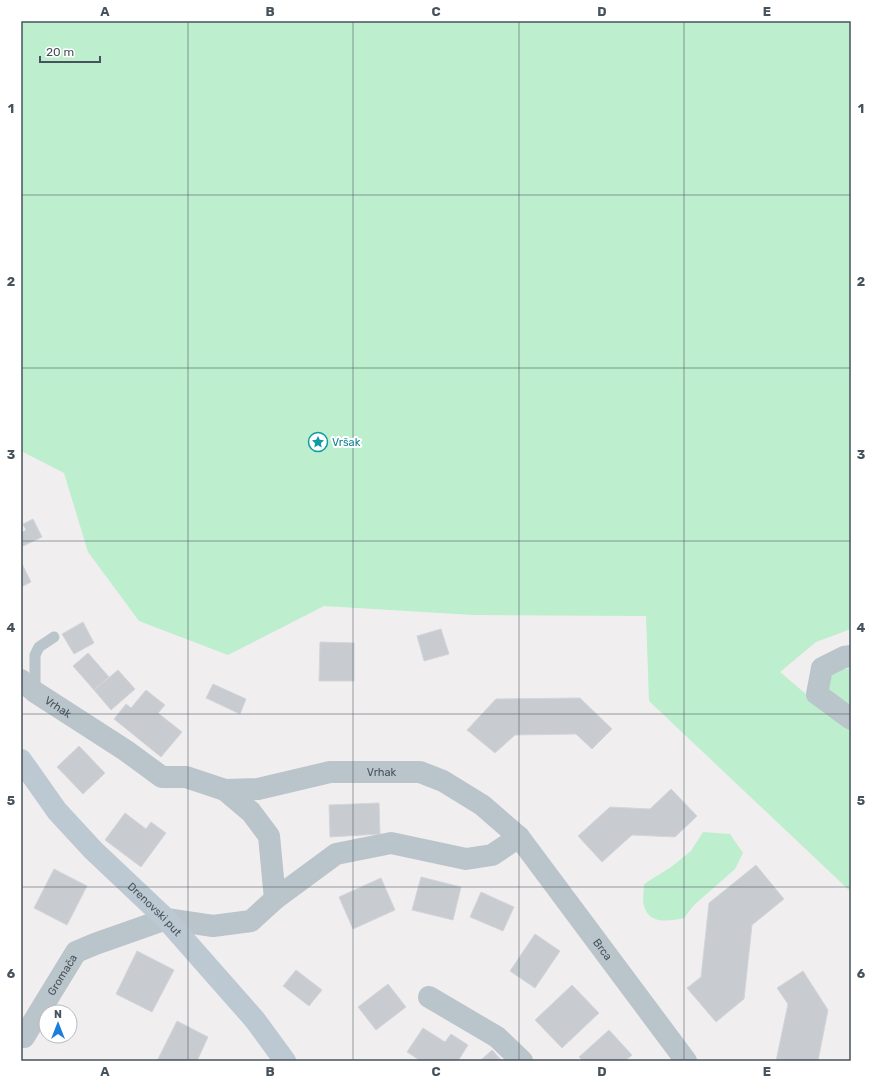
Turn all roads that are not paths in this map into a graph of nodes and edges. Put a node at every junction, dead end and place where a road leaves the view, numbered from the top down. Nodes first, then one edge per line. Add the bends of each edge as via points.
1 (54, 637) dead end
2 (851, 656) edge
3 (28, 686) edge
4 (851, 719) edge
5 (21, 760) edge
6 (225, 790) junction
7 (519, 837) junction
8 (275, 899) junction
9 (166, 919) junction
10 (429, 997) dead end
11 (21, 1037) edge
12 (285, 1061) edge
13 (522, 1061) edge
14 (686, 1061) edge

1 - 3 lane via 38,647
2 - 4 street via 822,668 817,694
3 - 6 street, Vrhak via 162,777 186,777
5 - 9 main road, Drenovski put via 67,822
6 - 7 street, Vrhak via 258,789 330,772 420,772 443,781 482,805
6 - 8 street, Vrhak via 251,812 269,836
7 - 8 street via 492,855 466,859 391,843 336,854
7 - 14 street, Brca
8 - 9 street via 251,921 213,926
9 - 11 street, Gromača via 76,952 24,1037
9 - 12 main road, Drenovski put via 255,1020
10 - 13 street via 497,1037

